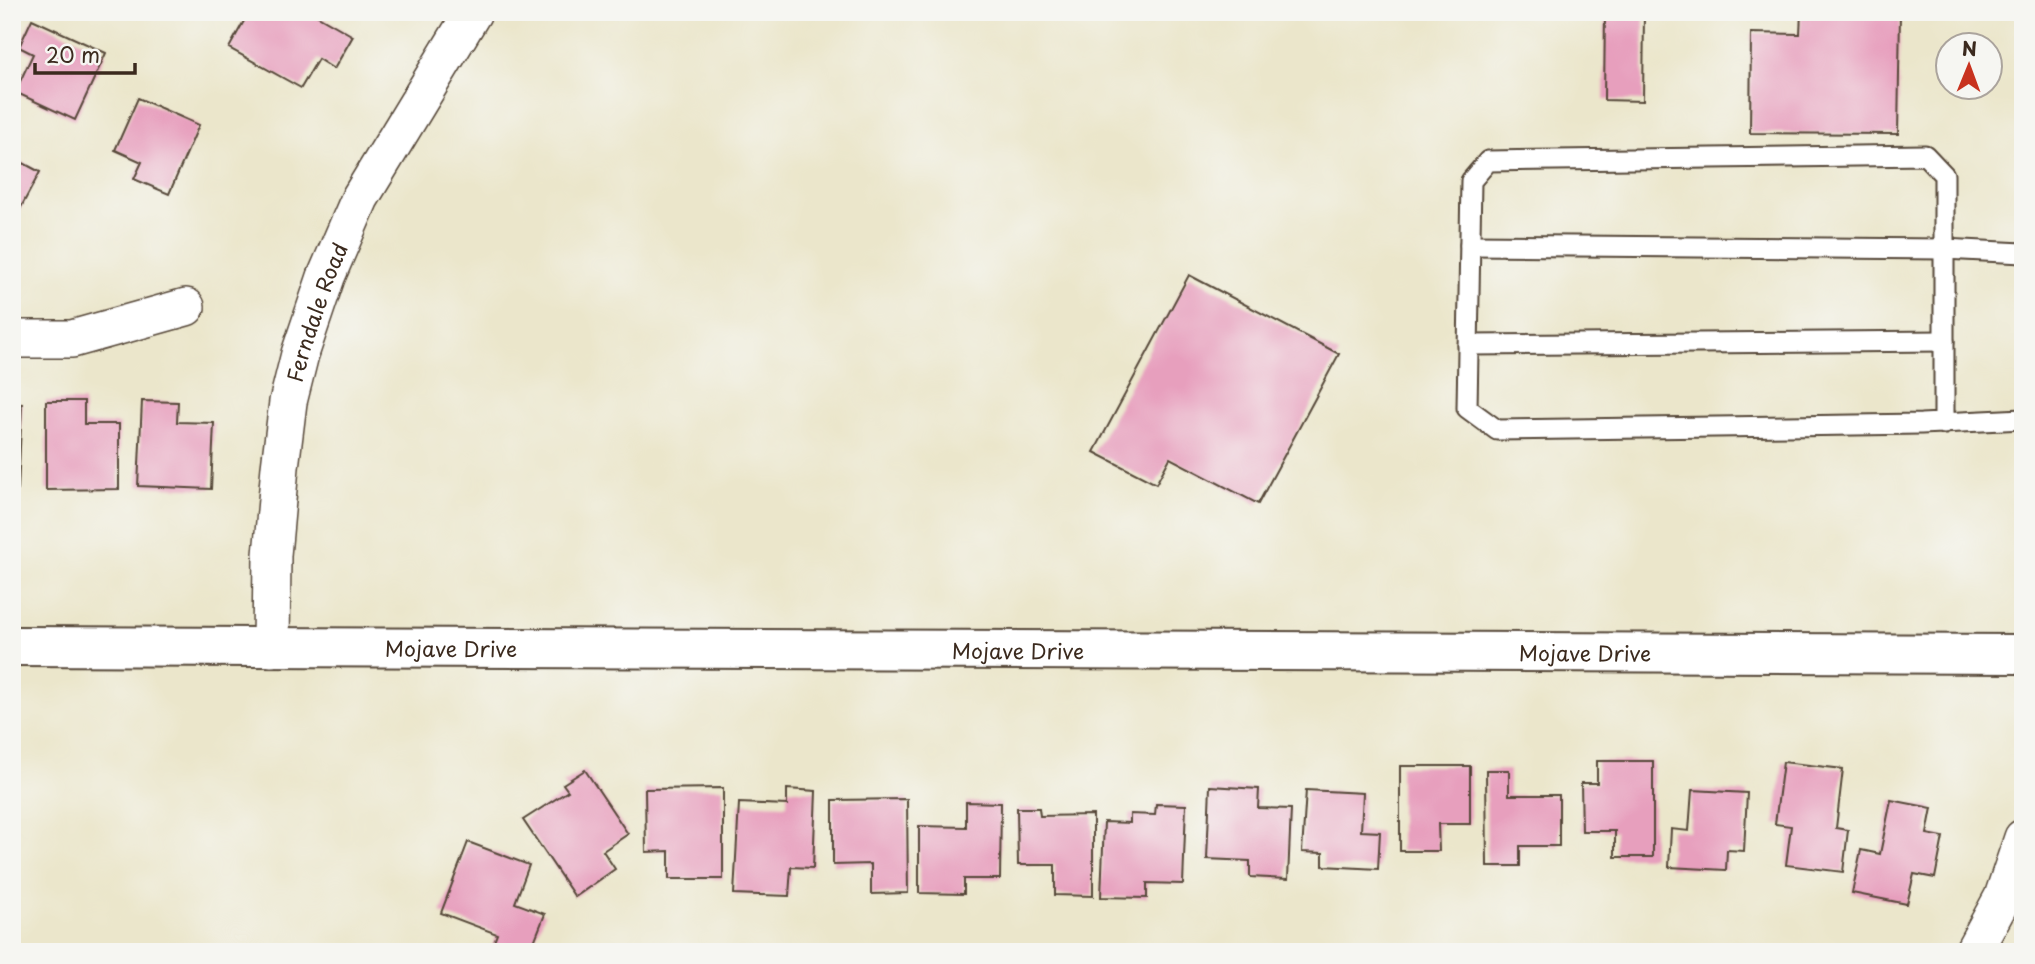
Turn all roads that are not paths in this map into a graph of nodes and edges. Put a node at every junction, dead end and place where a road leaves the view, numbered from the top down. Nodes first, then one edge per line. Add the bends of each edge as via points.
1 (473, 12) edge
2 (1469, 245) junction
3 (1944, 250) junction
4 (2023, 253) edge
5 (187, 307) dead end
6 (12, 339) edge
7 (1944, 341) junction
8 (1468, 345) junction
9 (2023, 419) edge
10 (1944, 424) junction
11 (12, 646) edge
12 (271, 648) junction
13 (2023, 654) edge
14 (2023, 838) edge
15 (1973, 952) edge

1 - 12 street, Ferndale Road via 360,198 300,354 288,401 280,467 272,555
2 - 3 lane
2 - 3 lane via 1471,181 1489,161 1925,155 1944,175
2 - 8 lane
3 - 4 lane
3 - 7 lane
5 - 6 street via 72,339
7 - 8 lane
7 - 10 lane
8 - 10 lane via 1467,408 1497,430
9 - 10 lane
11 - 12 main road, Mojave Drive
12 - 13 main road, Mojave Drive
14 - 15 street via 2003,898

